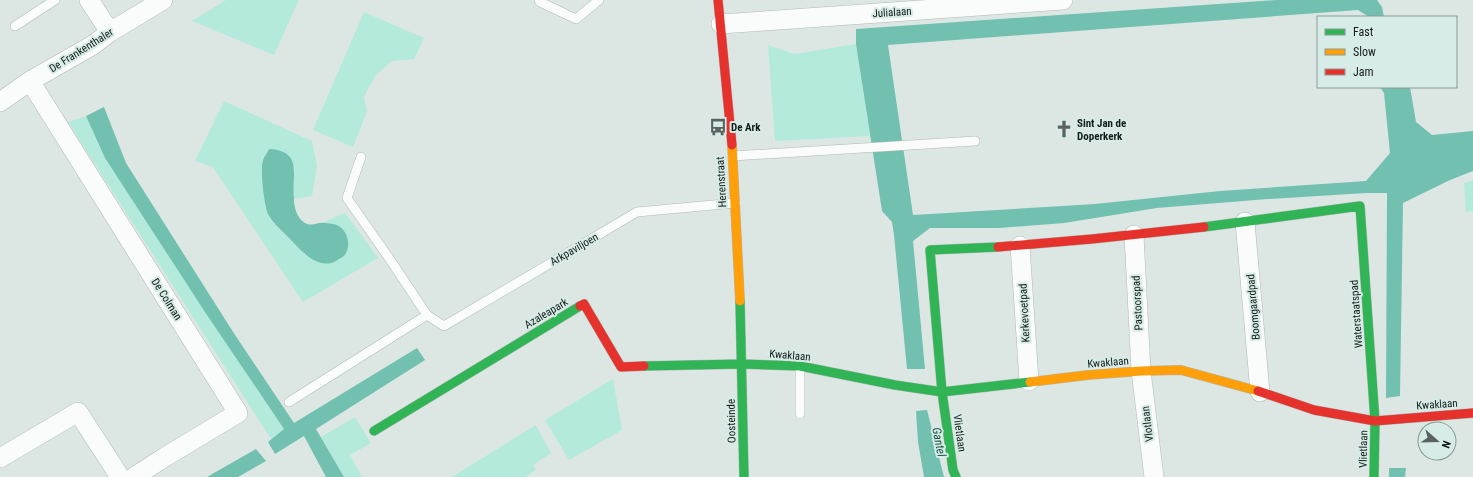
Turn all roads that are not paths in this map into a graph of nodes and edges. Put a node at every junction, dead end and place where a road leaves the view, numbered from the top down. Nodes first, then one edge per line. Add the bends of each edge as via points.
1 (55, 0) edge
2 (89, 0) edge
3 (163, 0) edge
4 (539, 0) edge
5 (599, 0) edge
6 (718, 0) edge
7 (1063, 0) edge
8 (721, 24) junction
9 (15, 26) dead end
10 (110, 32) junction
11 (30, 81) junction
12 (0, 102) edge
13 (975, 141) dead end
14 (732, 156) junction
15 (361, 158) dead end
16 (735, 203) junction
17 (1245, 222) junction
18 (1134, 235) junction
19 (1020, 246) junction
20 (427, 315) junction
21 (742, 364) junction
22 (800, 366) junction
23 (1141, 371) junction
24 (1028, 381) junction
25 (942, 392) junction
26 (1260, 392) junction
27 (289, 402) dead end
28 (800, 414) dead end
29 (1473, 414) edge
30 (1375, 420) junction
31 (374, 432) dead end
32 (0, 458) edge
33 (120, 477) edge
34 (134, 477) edge
35 (744, 477) edge
36 (956, 477) edge
37 (1154, 477) edge
38 (1374, 477) edge

1 - 9 lane
2 - 10 street
3 - 10 street, De Frankenthaler
4 - 5 lane via 576,19
6 - 8 street, Herenstraat
7 - 8 street, Julialaan
8 - 14 street, Herenstraat
10 - 11 street, De Frankenthaler via 93,45
11 - 12 street, De Frankenthaler
11 - 34 street, De Colman via 238,413
13 - 14 lane
14 - 16 street, Herenstraat
15 - 20 lane, Arkpaviljoen via 347,198
16 - 20 lane, Arkpaviljoen via 637,212 444,326
16 - 21 street, Herenstraat
17 - 18 street
17 - 26 street, Boomgaardpad
17 - 30 street, Waterstaatspad via 1360,206
18 - 19 street
18 - 23 street, Pastoorspad
19 - 24 street, Kerkevoetpad
19 - 25 street, Vlietlaan via 930,250
20 - 27 lane
21 - 22 street, Kwaklaan
21 - 31 street, Azaleapark via 621,367 584,304
21 - 35 street, Oosteinde
22 - 25 street, Kwaklaan
22 - 28 lane
23 - 24 street, Kwaklaan
23 - 26 street, Kwaklaan via 1181,370
23 - 37 street, Vlotlaan
24 - 25 street, Kwaklaan
25 - 36 street, Vlietlaan
26 - 30 street, Kwaklaan via 1314,410
29 - 30 street, Kwaklaan
30 - 38 street, Vlietlaan
32 - 33 street via 78,412

